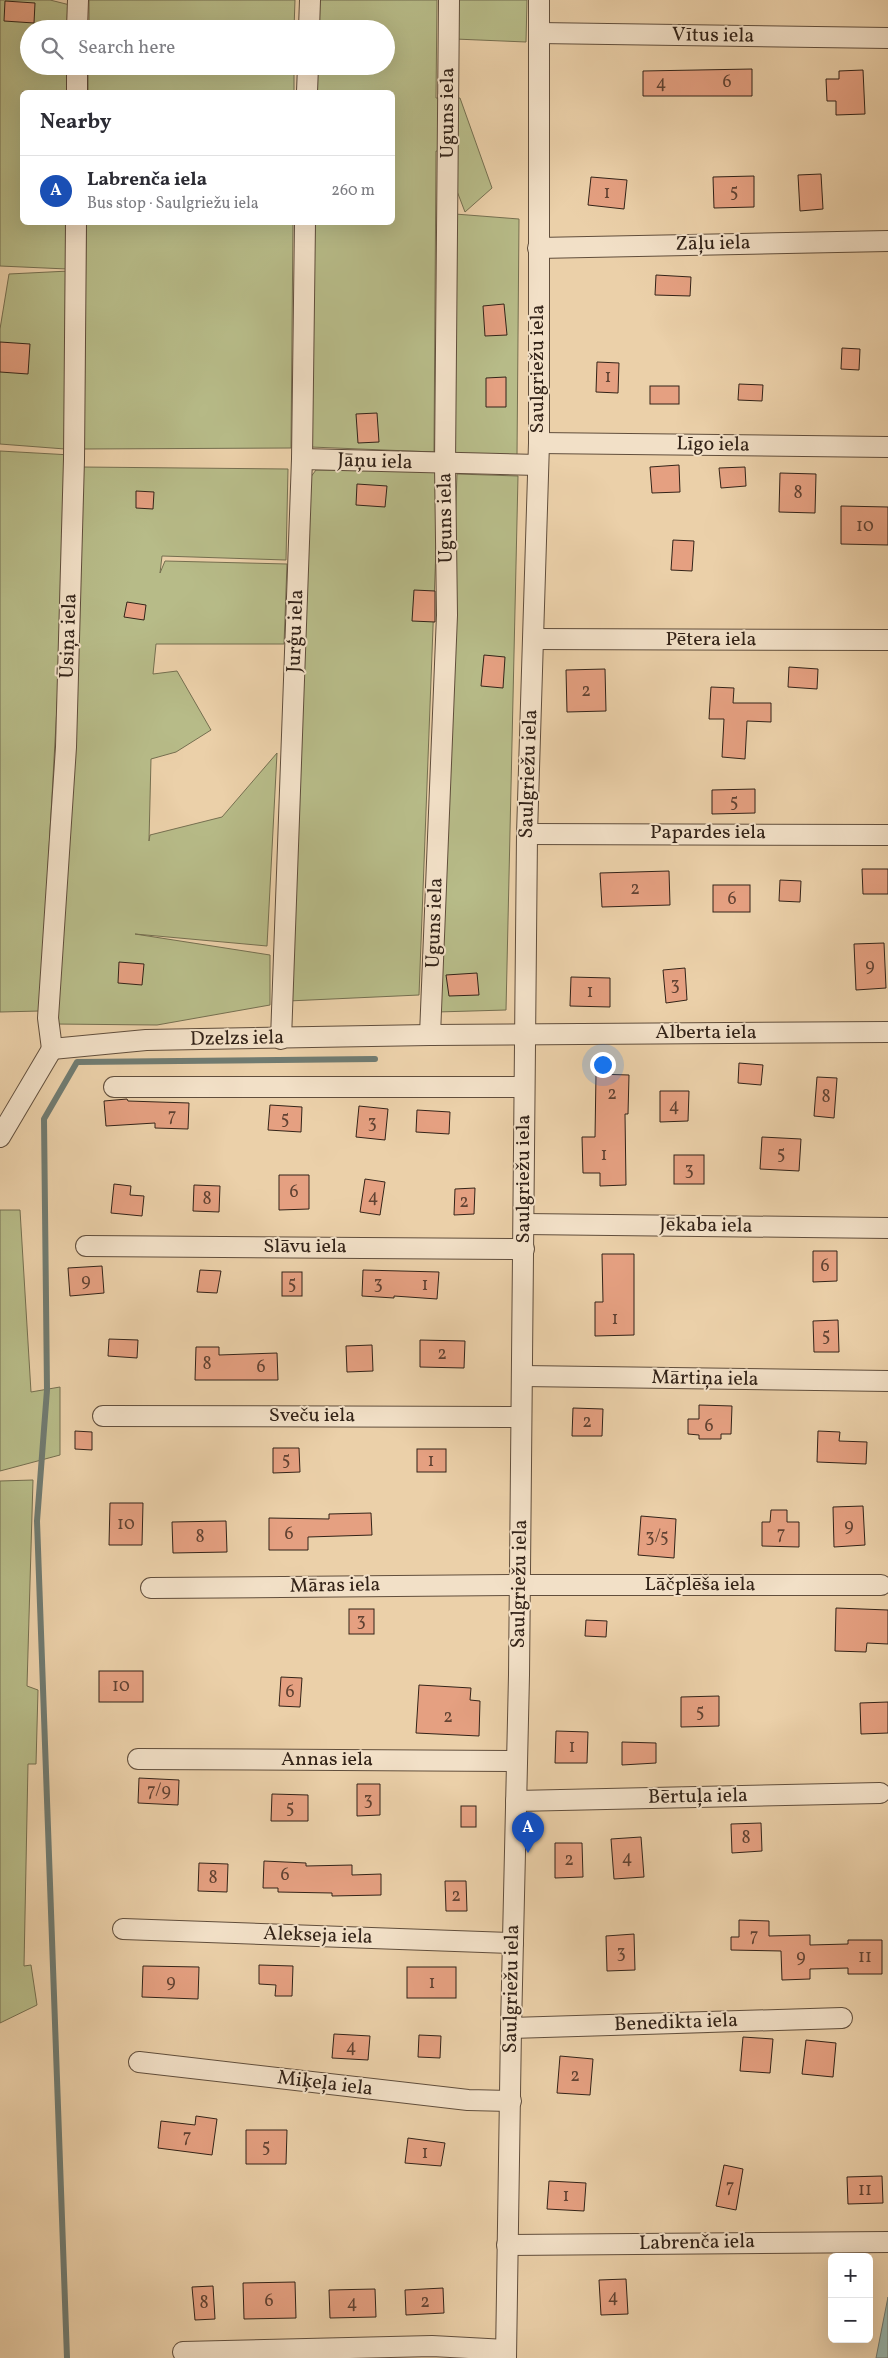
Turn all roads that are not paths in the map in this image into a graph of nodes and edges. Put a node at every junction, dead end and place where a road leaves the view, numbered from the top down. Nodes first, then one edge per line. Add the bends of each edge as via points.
1 (78, 0) edge
2 (310, 0) edge
3 (449, 0) edge
4 (539, 0) edge
5 (77, 20) edge
6 (309, 20) edge
7 (539, 33) junction
8 (888, 38) edge
9 (77, 75) edge
10 (308, 75) edge
11 (77, 90) edge
12 (307, 90) edge
13 (76, 225) edge
14 (305, 225) edge
15 (888, 241) edge
16 (538, 248) junction
17 (539, 443) junction
18 (888, 447) edge
19 (302, 459) junction
20 (445, 464) junction
21 (538, 465) junction
22 (534, 639) junction
23 (888, 640) edge
24 (527, 834) junction
25 (888, 835) edge
26 (888, 1032) edge
27 (430, 1035) junction
28 (524, 1035) junction
29 (281, 1039) junction
30 (52, 1049) junction
31 (114, 1087) dead end
32 (524, 1087) junction
33 (0, 1137) edge
34 (524, 1224) junction
35 (888, 1228) edge
36 (86, 1246) dead end
37 (524, 1249) junction
38 (522, 1376) junction
39 (888, 1381) edge
40 (103, 1416) dead end
41 (521, 1417) junction
42 (519, 1584) junction
43 (881, 1585) dead end
44 (151, 1588) dead end
45 (138, 1759) dead end
46 (516, 1761) junction
47 (880, 1793) dead end
48 (516, 1800) junction
49 (123, 1929) dead end
50 (513, 1943) junction
51 (842, 2018) dead end
52 (510, 2028) junction
53 (139, 2062) dead end
54 (511, 2102) junction
55 (888, 2242) edge
56 (507, 2245) junction
57 (184, 2352) dead end
58 (506, 2354) edge

1 - 5 street
2 - 6 street
3 - 20 street, Uguns iela
4 - 7 street, Saulgriežu iela
7 - 8 street, Vītus iela
7 - 16 street, Saulgriežu iela
9 - 11 street
10 - 12 street
13 - 30 street, Ūsiņa iela via 67,717 48,1018
14 - 19 street, Jurģu iela
15 - 16 street, Zāļu iela
16 - 17 street, Saulgriežu iela
17 - 18 street, Līgo iela
17 - 21 street, Saulgriežu iela
19 - 20 street, Jāņu iela
19 - 29 street, Jurģu iela
20 - 21 street, Jāņu iela
20 - 27 street, Uguns iela via 447,615
21 - 22 street, Saulgriežu iela
22 - 23 street, Pētera iela
22 - 24 street, Saulgriežu iela
24 - 25 street, Papardes iela
24 - 28 street, Saulgriežu iela
26 - 28 street, Alberta iela
27 - 28 street, Dzelzs iela
27 - 29 street, Dzelzs iela
28 - 32 street, Saulgriežu iela
29 - 30 street, Dzelzs iela via 146,1040
30 - 33 street
31 - 32 street
32 - 34 street, Saulgriežu iela
34 - 35 street, Jēkaba iela
34 - 37 street, Saulgriežu iela
36 - 37 street, Slāvu iela
37 - 38 street, Saulgriežu iela
38 - 39 street, Mārtiņa iela
38 - 41 street, Saulgriežu iela
40 - 41 street, Sveču iela
41 - 42 street, Saulgriežu iela
42 - 43 street, Lāčplēša iela
42 - 44 street, Māras iela
42 - 46 street, Saulgriežu iela
45 - 46 street, Annas iela
46 - 48 street, Saulgriežu iela
47 - 48 street, Bērtuļa iela
48 - 50 street, Saulgriežu iela
49 - 50 street, Alekseja iela
50 - 52 street, Saulgriežu iela
51 - 52 street, Benedikta iela
52 - 54 street, Saulgriežu iela
53 - 54 street, Miķeļa iela via 468,2100
54 - 56 street, Saulgriežu iela
55 - 56 street, Labrenča iela
56 - 58 street, Saulgriežu iela
57 - 58 street via 432,2346

